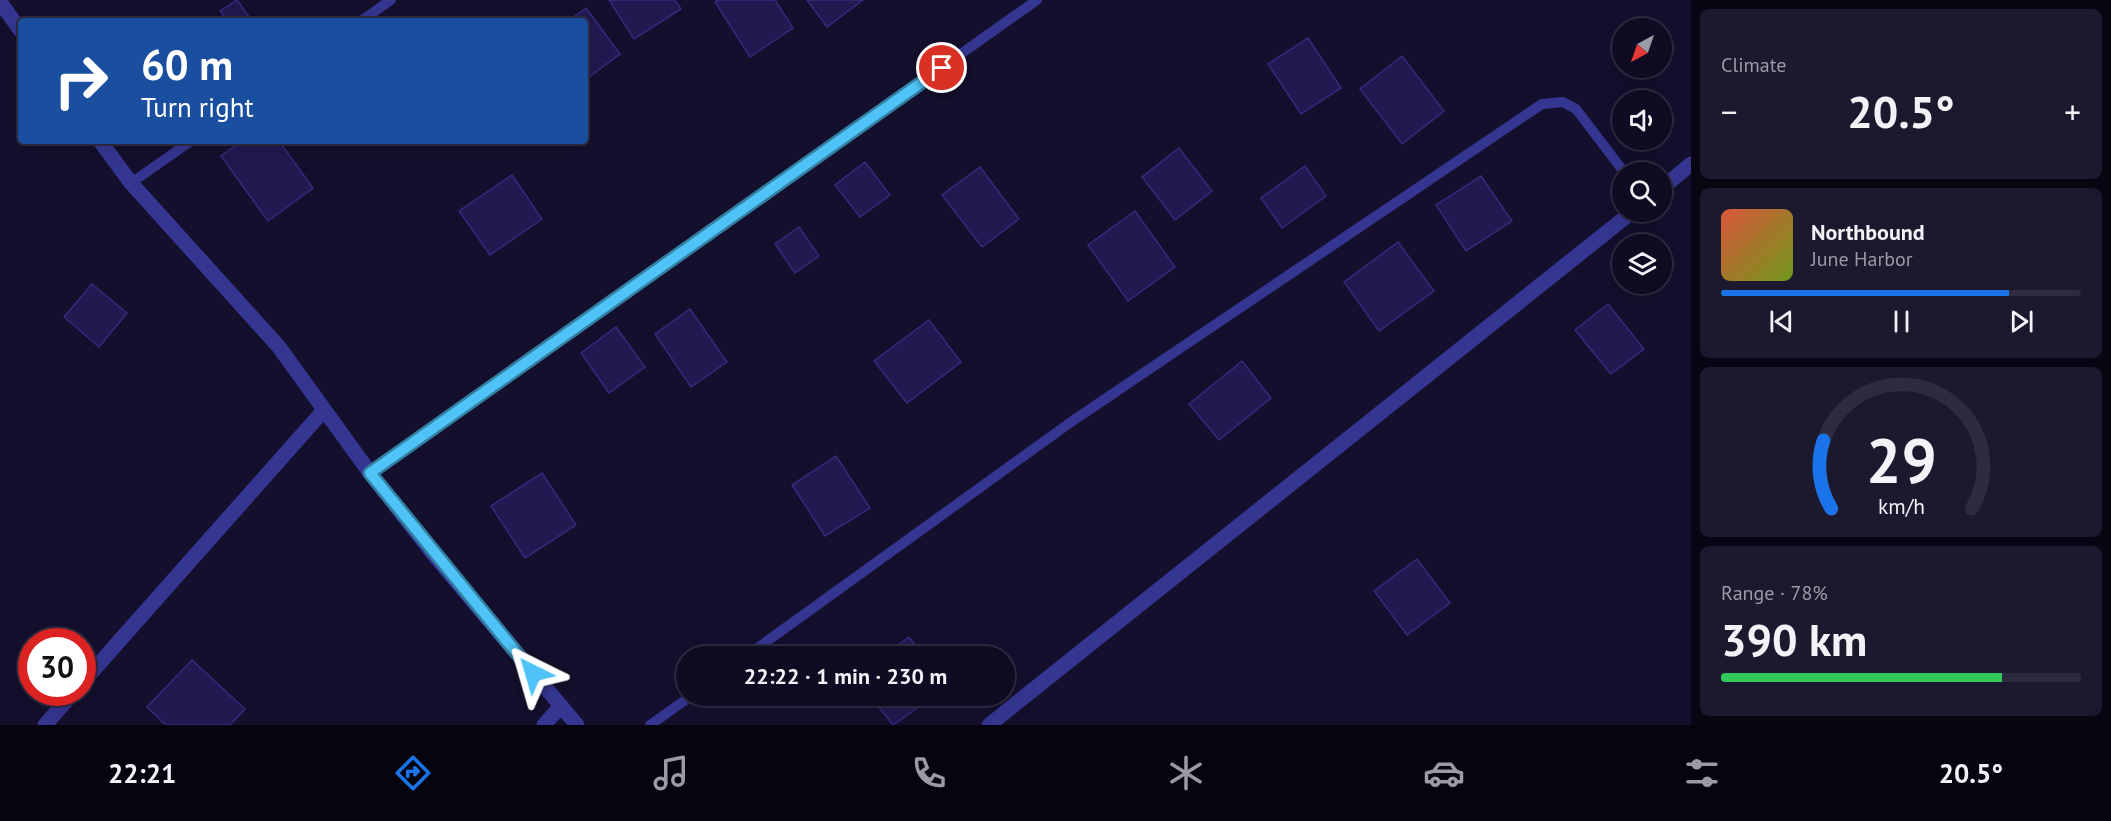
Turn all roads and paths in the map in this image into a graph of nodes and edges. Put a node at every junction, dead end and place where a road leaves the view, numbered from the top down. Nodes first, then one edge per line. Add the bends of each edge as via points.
1 (391, 0) edge
2 (1037, 0) edge
3 (0, 2) edge
4 (365, 18) edge
5 (18, 27) edge
6 (102, 144) edge
7 (187, 144) edge
8 (1616, 162) edge
9 (1691, 164) edge
10 (1672, 180) edge
11 (131, 183) junction
12 (1619, 222) edge
13 (324, 410) junction
14 (370, 473) junction
15 (760, 646) edge
16 (96, 666) edge
17 (62, 706) edge
18 (561, 706) junction
19 (677, 706) edge
20 (45, 725) edge
21 (544, 725) edge
22 (577, 725) edge
23 (650, 725) edge
24 (989, 725) edge

1 - 4 lane
2 - 14 lane
3 - 5 street
6 - 11 street
7 - 11 lane
8 - 15 lane via 1576,109 1563,102 1542,104 1071,422
9 - 10 street
11 - 13 street via 279,347
12 - 24 street
13 - 14 street
13 - 16 street
14 - 18 street
17 - 20 street
18 - 21 street
18 - 22 street
19 - 23 lane

